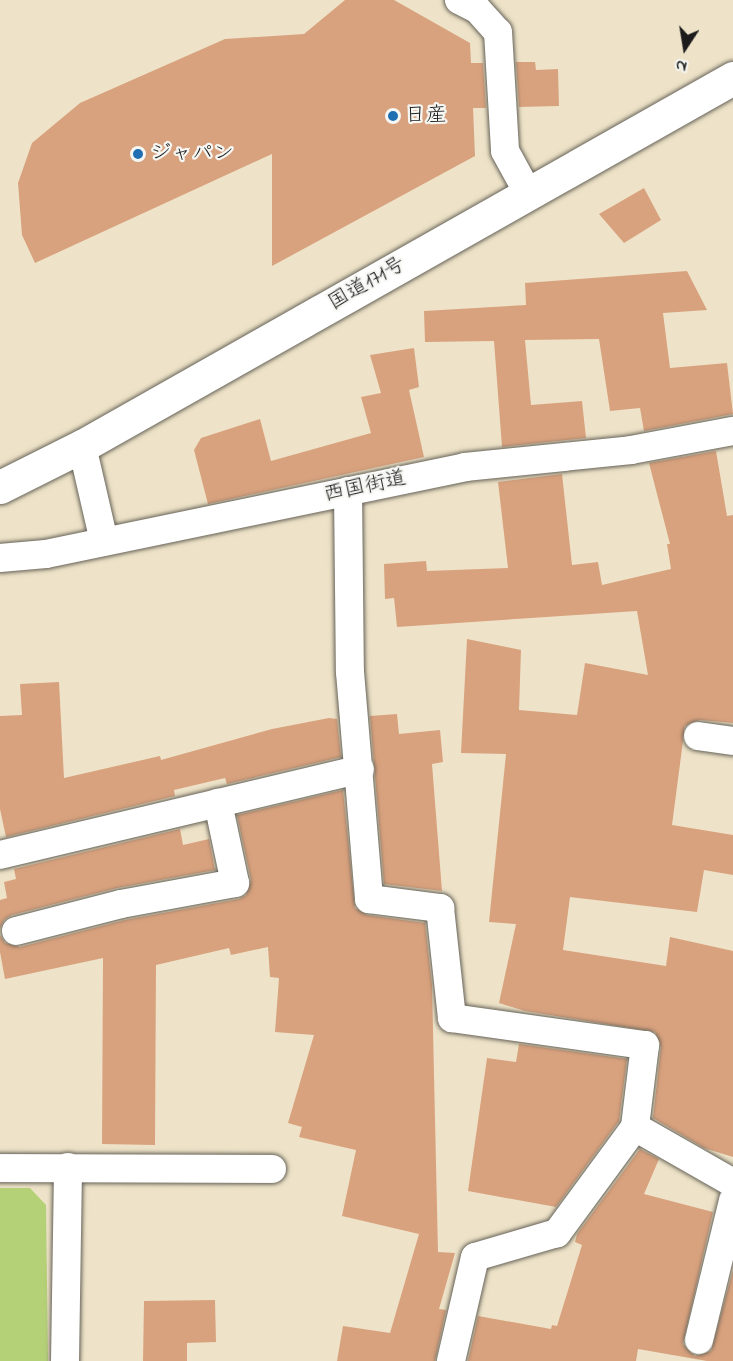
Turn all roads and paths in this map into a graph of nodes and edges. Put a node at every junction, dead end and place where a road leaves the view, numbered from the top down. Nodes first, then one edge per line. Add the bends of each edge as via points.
1 (459, 0) edge
2 (733, 78) edge
3 (528, 193) junction
4 (733, 430) edge
5 (82, 446) junction
6 (0, 487) edge
7 (348, 491) junction
8 (104, 541) junction
9 (0, 558) edge
10 (698, 736) dead end
11 (733, 741) edge
12 (360, 769) junction
13 (218, 803) junction
14 (0, 855) edge
15 (16, 931) dead end
16 (634, 1127) junction
17 (68, 1167) junction
18 (0, 1168) edge
19 (272, 1169) dead end
20 (733, 1184) edge
21 (733, 1200) edge
22 (699, 1340) dead end
23 (65, 1361) edge
24 (451, 1361) edge

1 - 3 street via 477,9 498,32 505,151
2 - 3 highway, 国道171号
3 - 5 highway, 国道171号
4 - 7 street, 西国街道 via 631,450 465,467
5 - 6 highway, 国道171号
5 - 8 street
7 - 8 street, 西国街道
7 - 12 street via 350,672
8 - 9 street, 西国街道
10 - 11 street
12 - 13 street
12 - 16 street via 369,899 440,908 452,1018 645,1045
13 - 14 street
13 - 15 street via 235,883 121,904
16 - 20 street
16 - 24 street via 557,1233 475,1257
17 - 18 street
17 - 19 street
17 - 23 street
21 - 22 street

